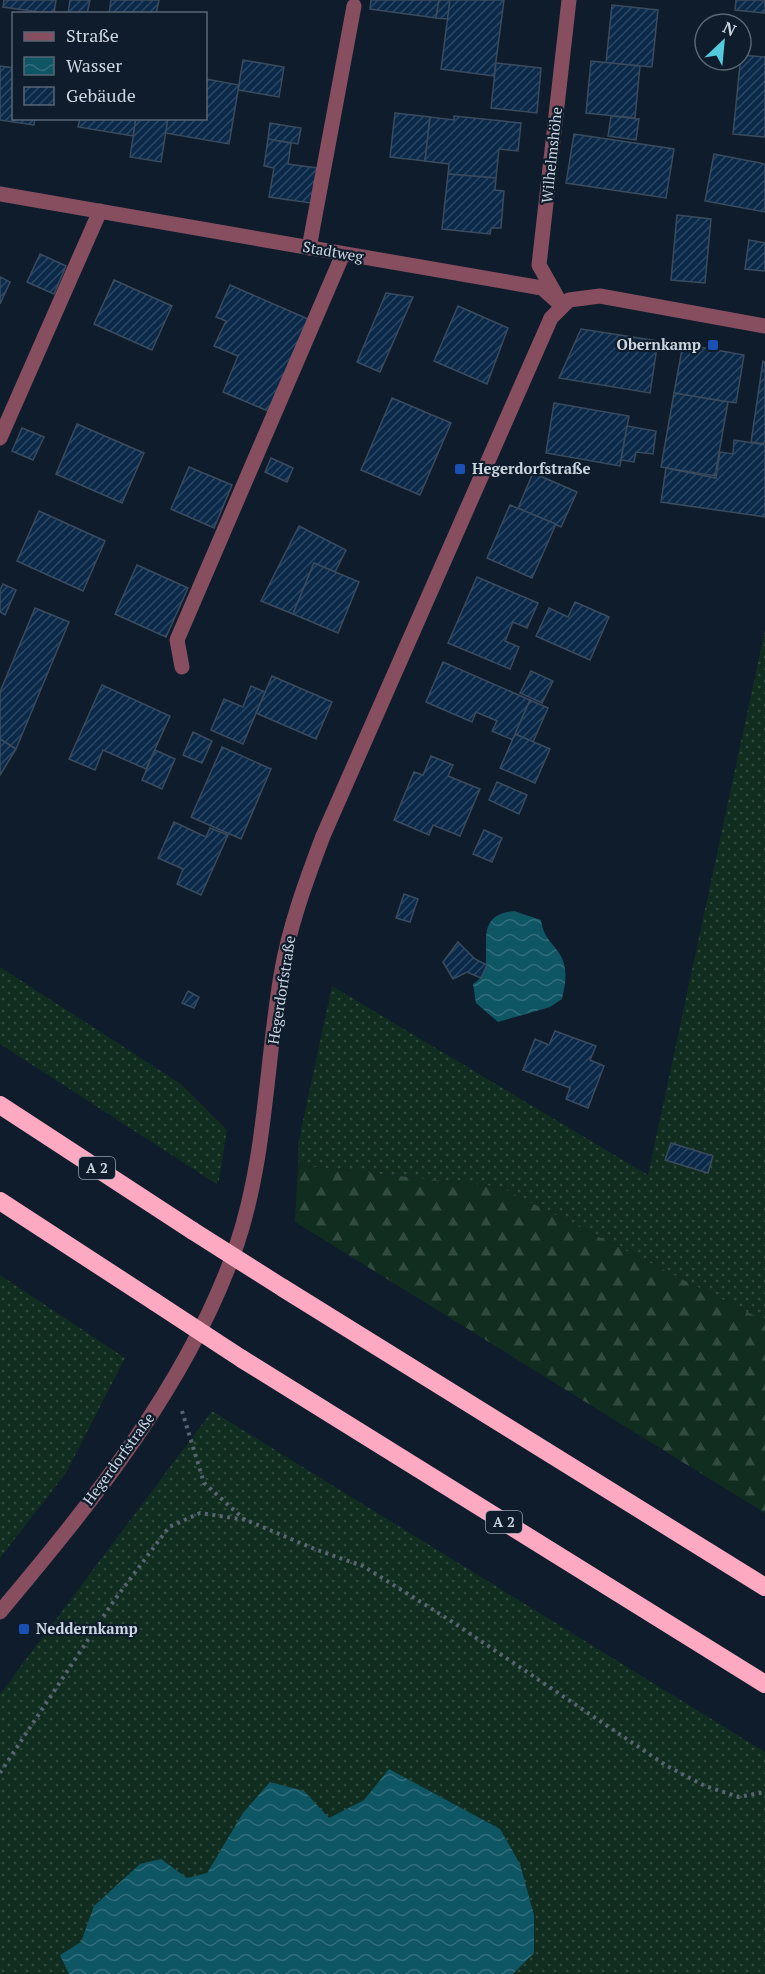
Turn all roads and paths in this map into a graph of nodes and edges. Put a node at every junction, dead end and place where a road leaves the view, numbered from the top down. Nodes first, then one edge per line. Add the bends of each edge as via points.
1 (569, 0) edge
2 (354, 6) dead end
3 (0, 194) edge
4 (100, 211) junction
5 (309, 248) junction
6 (343, 254) junction
7 (561, 305) junction
8 (765, 326) edge
9 (0, 438) edge
10 (182, 667) dead end
11 (0, 1105) edge
12 (0, 1201) edge
13 (174, 1378) junction
14 (246, 1520) junction
15 (765, 1587) edge
16 (0, 1612) edge
17 (765, 1684) edge
18 (0, 1773) edge
19 (765, 1792) edge

1 - 7 street, Wilhelmshöhe via 539,265
2 - 5 street
3 - 4 street, Stadtweg
4 - 5 street, Stadtweg
4 - 9 street
5 - 6 street, Stadtweg
6 - 7 street, Stadtweg via 542,288
6 - 10 street via 177,640
7 - 8 street via 580,297 600,296
7 - 13 street, Hegerdorfstraße via 536,350 311,868 281,974 263,1122 237,1243
11 - 15 highway, A 2, bridge via 283,1288
12 - 17 highway, A 2, bridge via 242,1359
13 - 14 path via 204,1483
13 - 16 street, Hegerdorfstraße via 148,1422
14 - 18 path via 200,1513 169,1527 113,1602
14 - 19 path via 363,1566 667,1766 705,1786 740,1797

